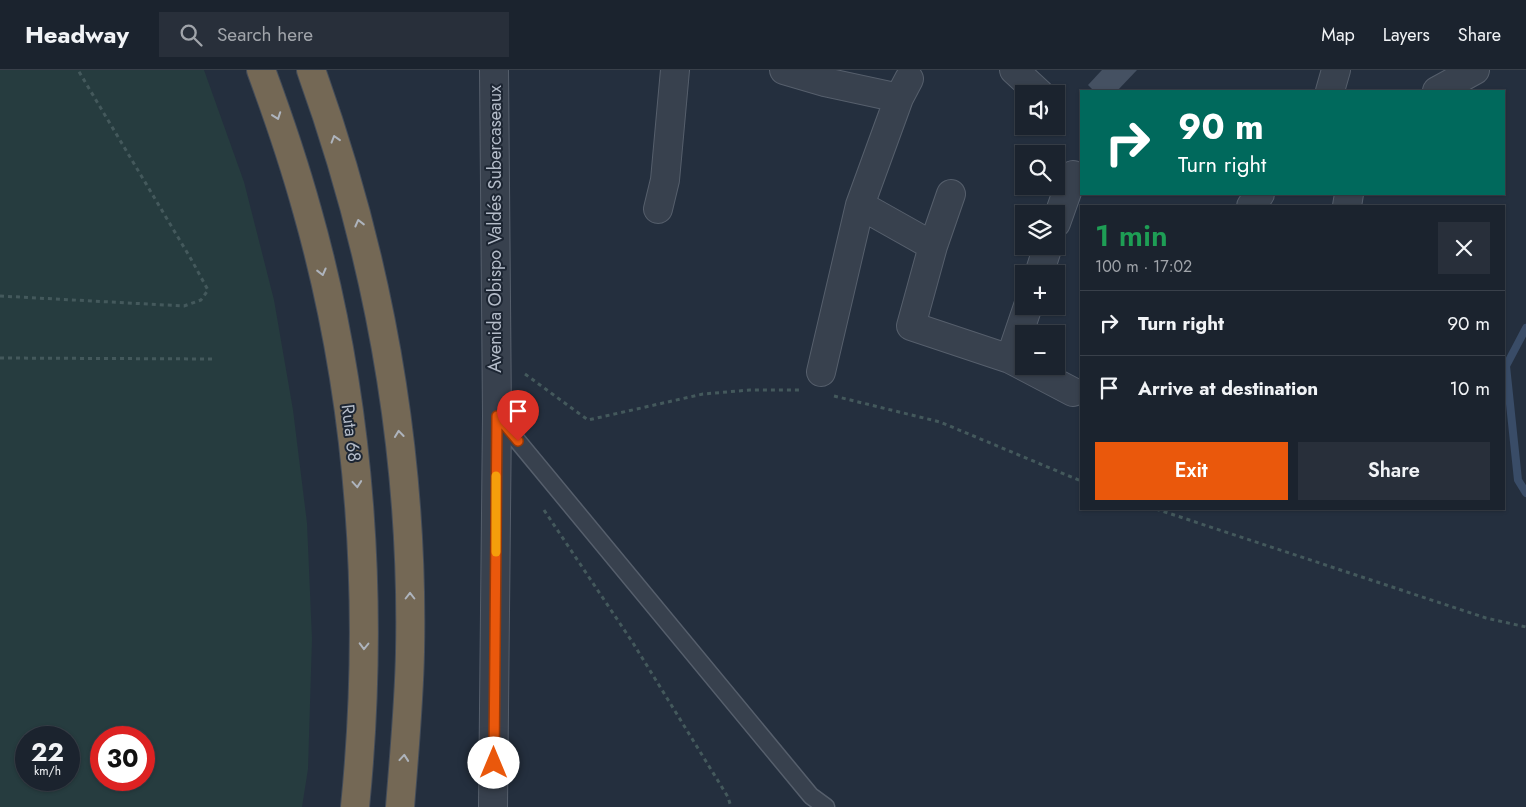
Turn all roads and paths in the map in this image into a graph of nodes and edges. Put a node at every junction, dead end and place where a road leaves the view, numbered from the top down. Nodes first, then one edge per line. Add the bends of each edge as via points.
1 (78, 70) edge
2 (261, 70) edge
3 (311, 70) edge
4 (494, 70) edge
5 (675, 70) edge
6 (784, 70) edge
7 (1014, 70) edge
8 (1336, 70) edge
9 (1346, 70) edge
10 (1475, 70) edge
11 (1030, 85) edge
12 (1330, 90) edge
13 (1349, 90) edge
14 (1439, 90) edge
15 (1073, 175) dead end
16 (951, 194) dead end
17 (1062, 205) edge
18 (860, 206) junction
19 (658, 209) dead end
20 (933, 246) junction
21 (0, 296) edge
22 (1025, 315) edge
23 (496, 353) junction
24 (0, 358) edge
25 (213, 359) dead end
26 (1010, 359) junction
27 (818, 386) junction
28 (1073, 392) dead end
29 (497, 416) junction
30 (1080, 481) edge
31 (542, 508) dead end
32 (1159, 510) edge
33 (1526, 626) edge
34 (355, 807) edge
35 (400, 807) edge
36 (493, 807) edge
37 (731, 807) edge
38 (826, 807) edge

1 - 21 path via 208,290 201,300 184,306
2 -> 34 highway, Ruta 68 via 284,133 325,281 353,446 361,525 364,605 364,685
35 -> 3 highway via 410,644 410,573 397,413 368,256 350,186
4 - 23 street, Avenida Obispo Valdés Subercaseaux
5 - 19 street via 665,180
6 - 18 street via 825,82 904,88
7 - 11 street
8 - 12 street
9 - 13 street
10 - 14 street
15 - 17 street
16 - 20 street
18 - 20 street
18 - 27 street
20 - 26 street via 911,326
22 - 26 street
23 - 27 path via 588,420 703,394
23 - 29 street, Avenida Obispo Valdés Subercaseaux
24 - 25 path
26 - 28 street
27 - 30 path via 940,422
29 - 36 street, Avenida Obispo Valdés Subercaseaux
29 - 38 lane via 811,796
31 - 37 path via 633,643 728,797
32 - 33 path via 1486,618

